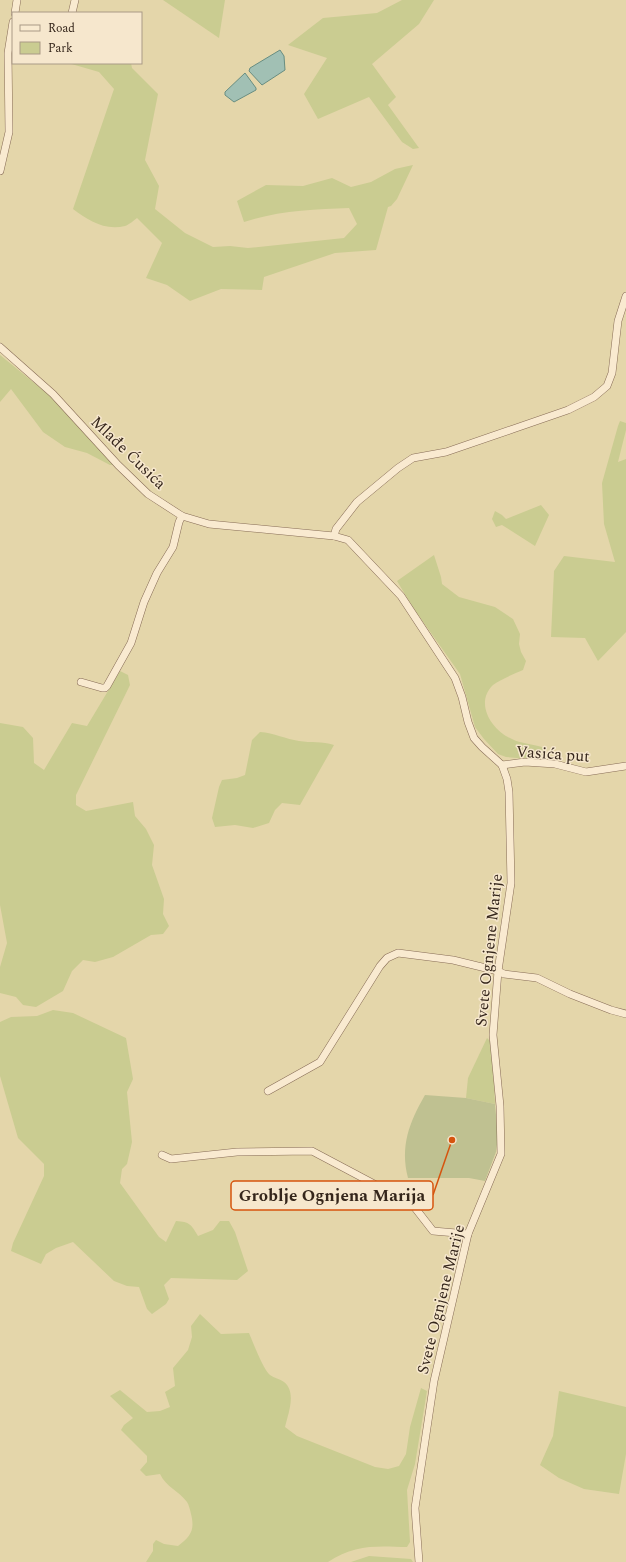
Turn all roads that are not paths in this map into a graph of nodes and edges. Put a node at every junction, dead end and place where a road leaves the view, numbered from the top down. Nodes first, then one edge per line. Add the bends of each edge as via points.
1 (17, 0) edge
2 (75, 0) edge
3 (15, 12) edge
4 (72, 12) edge
5 (12, 28) edge
6 (4, 65) edge
7 (0, 171) edge
8 (626, 296) edge
9 (0, 347) edge
10 (182, 516) junction
11 (334, 536) junction
12 (81, 682) dead end
13 (502, 765) junction
14 (626, 766) edge
15 (498, 971) junction
16 (626, 1014) edge
17 (268, 1091) dead end
18 (162, 1155) dead end
19 (468, 1234) junction
20 (419, 1562) edge

1 - 3 street
2 - 4 street
5 - 6 street
6 - 7 street via 9,132
8 - 11 street via 618,321 612,373 607,386 594,397 568,410 446,452 414,458 357,502 336,529
9 - 10 street, Mlađe Ćusića via 53,394 148,494
10 - 11 street, Mlađe Ćusića via 209,524
10 - 12 street via 173,547 144,602 131,643 107,686 102,688
11 - 13 street via 348,540 401,596 455,678 474,738
13 - 14 street, Vasića put via 525,762 555,764 586,772
13 - 15 street, Svete Ognjene Marije via 509,792 512,884
15 - 16 street via 537,978 570,994
15 - 17 street via 453,960 392,954 380,966 320,1062
15 - 19 street, Svete Ognjene Marije via 493,1035 500,1106 501,1154
18 - 19 street via 171,1159 237,1152 312,1151 412,1204 433,1231
19 - 20 street, Svete Ognjene Marije via 434,1381 415,1508

